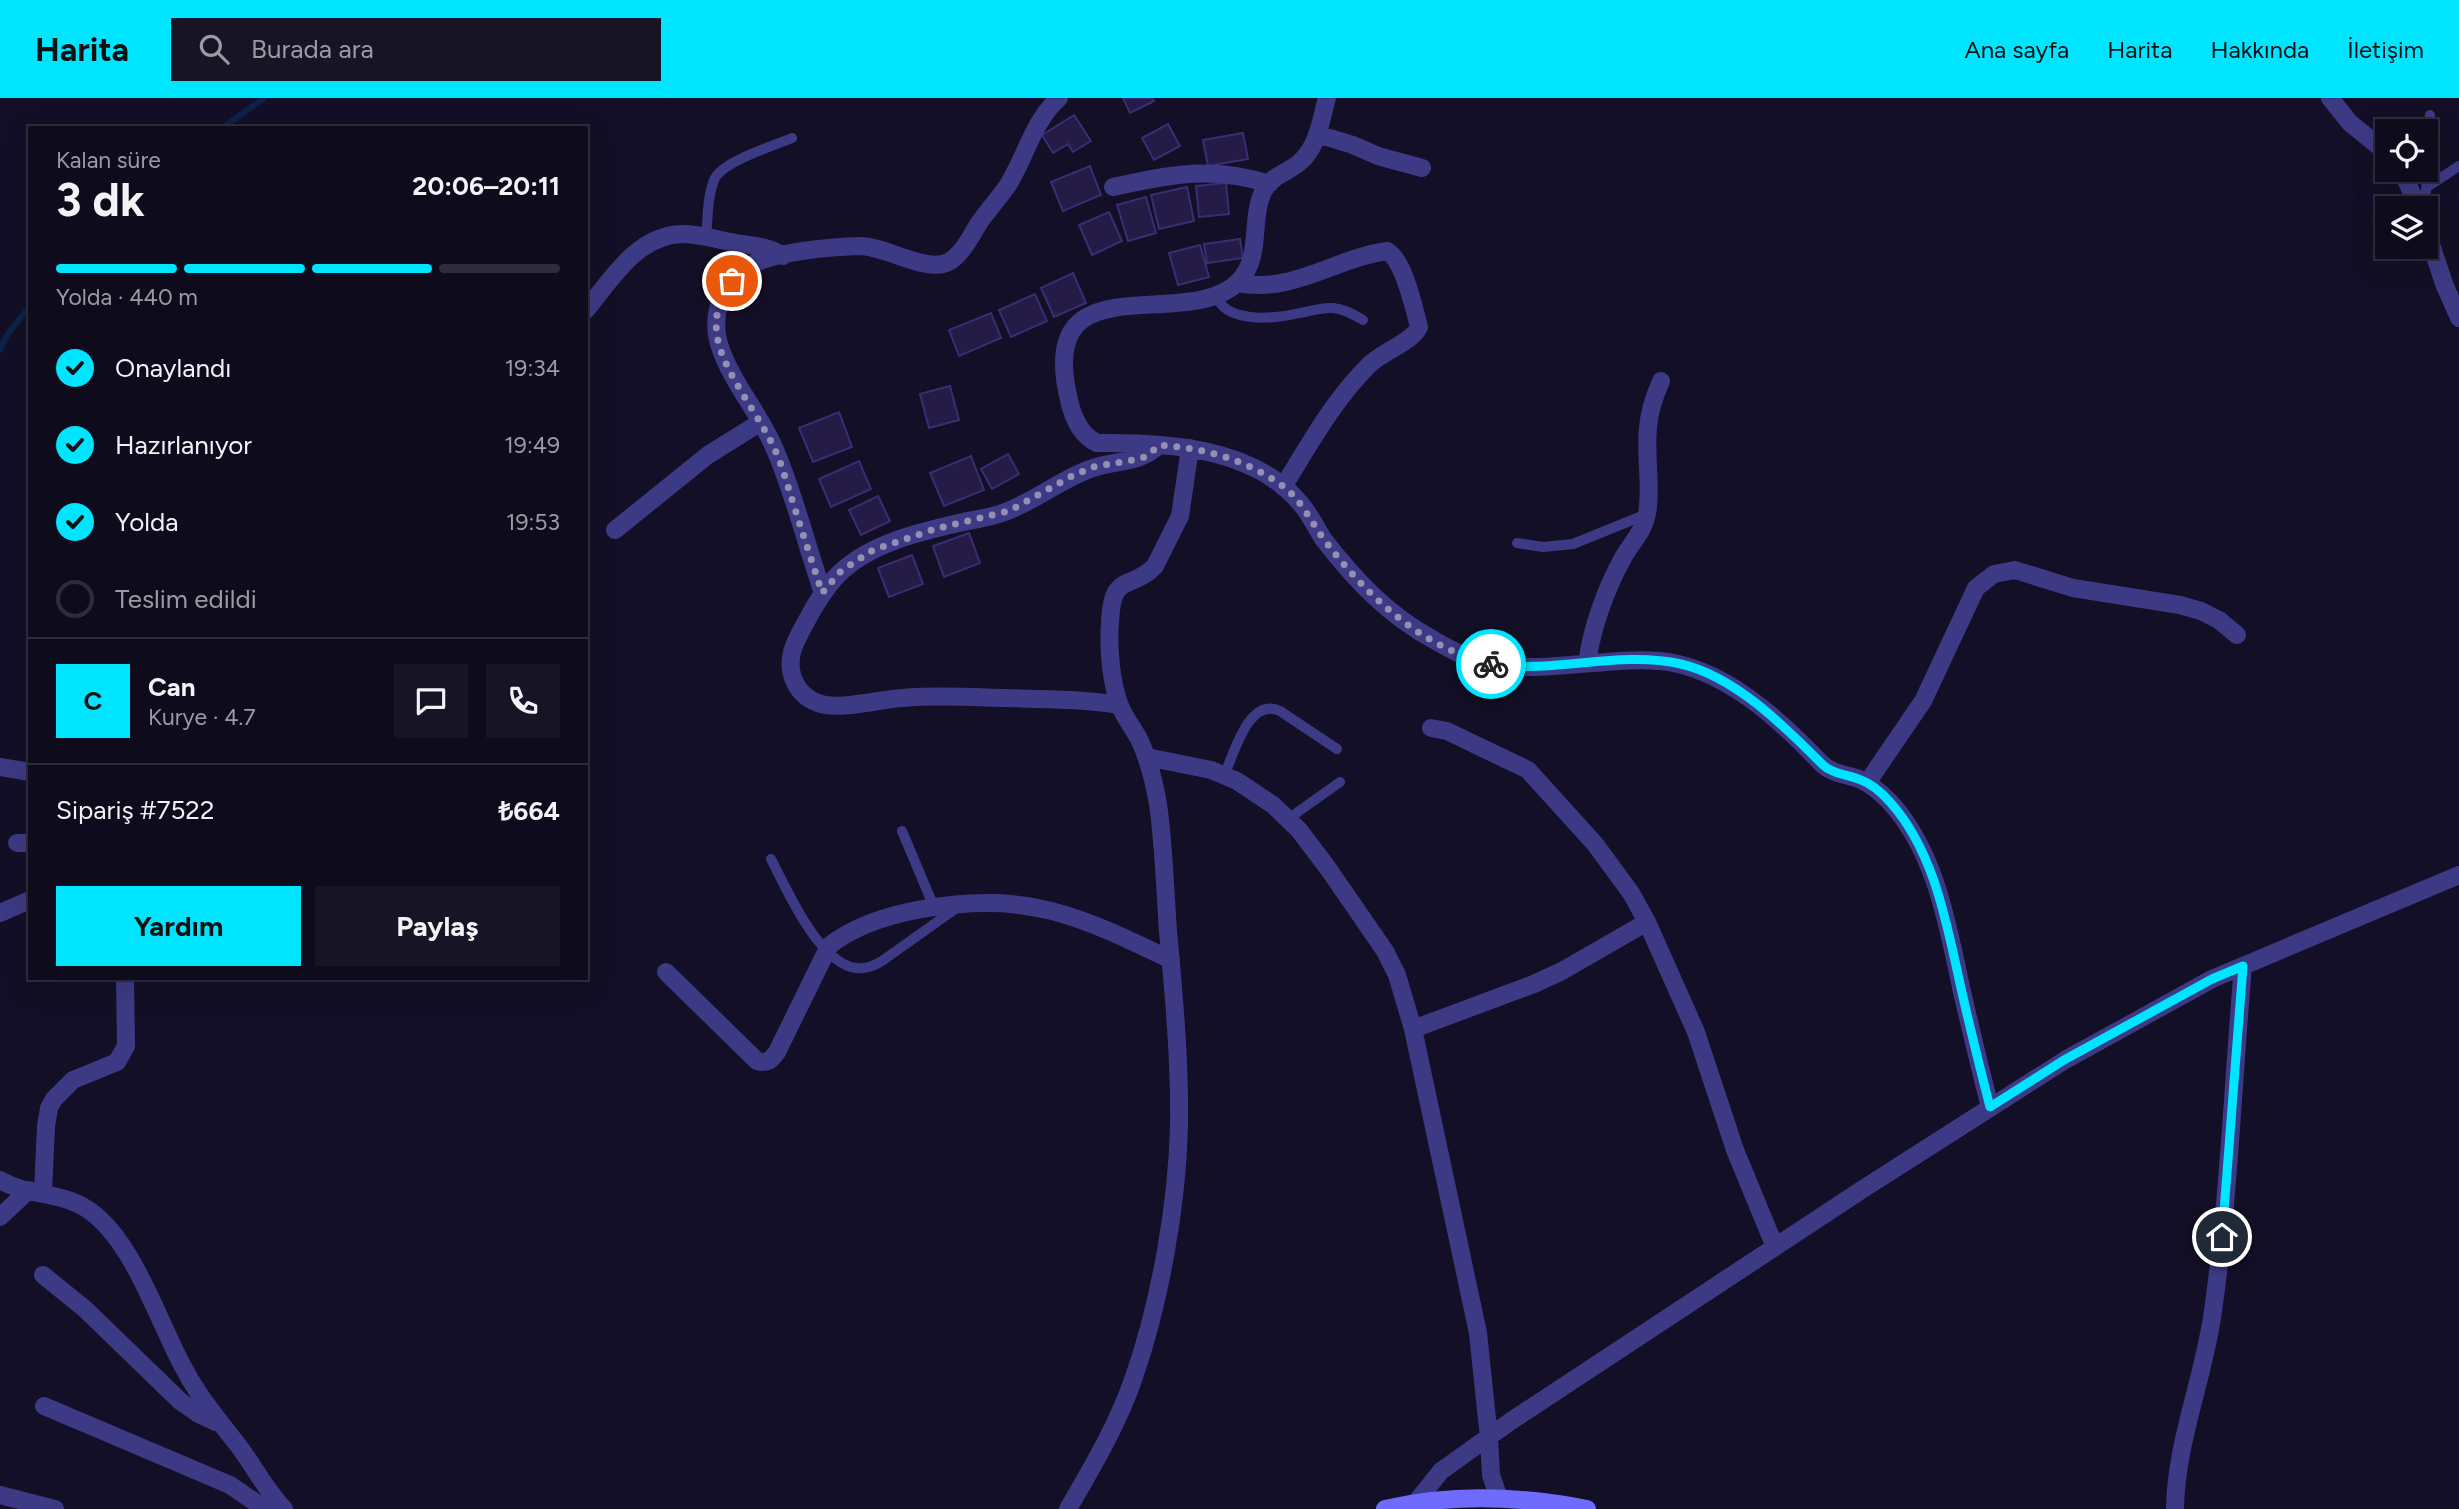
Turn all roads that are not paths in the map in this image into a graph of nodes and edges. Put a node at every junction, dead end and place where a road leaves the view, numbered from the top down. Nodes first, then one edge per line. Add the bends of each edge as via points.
1 (1059, 98) edge
2 (1327, 98) edge
3 (2330, 98) edge
4 (2430, 115) dead end
5 (1317, 134) junction
6 (792, 138) dead end
7 (2375, 143) edge
8 (2459, 166) edge
9 (1422, 168) dead end
10 (1269, 184) junction
11 (1113, 187) dead end
12 (2427, 187) junction
13 (2426, 196) edge
14 (706, 237) junction
15 (783, 256) junction
16 (2437, 259) edge
17 (1238, 284) junction
18 (1215, 296) junction
19 (588, 307) edge
20 (2459, 318) edge
21 (1363, 320) dead end
22 (1661, 381) dead end
23 (761, 422) junction
24 (1159, 445) junction
25 (1190, 448) junction
26 (1283, 486) junction
27 (1647, 514) junction
28 (615, 530) dead end
29 (1517, 543) dead end
30 (822, 593) junction
31 (2237, 635) dead end
32 (1587, 663) junction
33 (1120, 705) junction
34 (1431, 728) dead end
35 (1337, 749) dead end
36 (1147, 757) junction
37 (0, 767) edge
38 (28, 772) edge
39 (1224, 775) junction
40 (1340, 782) dead end
41 (1867, 783) junction
42 (1288, 819) junction
43 (902, 831) dead end
44 (771, 859) dead end
45 (2459, 875) edge
46 (28, 901) edge
47 (965, 903) junction
48 (934, 907) junction
49 (0, 913) edge
50 (1647, 922) junction
51 (826, 950) junction
52 (1171, 960) junction
53 (2243, 966) junction
54 (666, 972) dead end
55 (125, 980) edge
56 (1413, 1029) junction
57 (1990, 1107) junction
58 (0, 1180) edge
59 (36, 1191) junction
60 (0, 1217) edge
61 (1775, 1247) junction
62 (43, 1275) dead end
63 (44, 1406) dead end
64 (219, 1423) junction
65 (1489, 1438) junction
66 (0, 1495) edge
67 (1499, 1498) junction
68 (1416, 1502) junction
69 (55, 1509) edge
70 (265, 1509) edge
71 (284, 1509) edge
72 (1068, 1509) edge
73 (1385, 1509) edge
74 (1587, 1509) edge
75 (2175, 1509) edge

1 - 15 street via 1037,126 1008,184 960,252 947,263 933,267 863,246
2 - 5 street
3 - 7 street
4 - 12 lane
5 - 9 street
5 - 10 street via 1301,162
6 - 14 lane via 720,172 710,193
8 - 12 lane
10 - 11 street via 1237,174 1187,173
10 - 17 street via 1259,208 1255,248
12 - 13 lane
14 - 15 street via 768,248
14 - 19 street via 679,234 648,245 620,267
15 - 23 street via 745,268 723,293 716,321 725,359
16 - 20 street
17 - 18 street
17 - 26 street via 1281,284 1387,251 1396,258 1419,327 1413,336 1371,362 1349,386
18 - 21 lane via 1223,307 1240,314 1276,317 1333,308
18 - 24 street via 1090,315 1065,347 1072,413 1079,428 1097,443
22 - 27 street via 1647,430
23 - 28 street via 708,455
23 - 30 street via 776,452
24 - 25 street
24 - 30 street via 1147,456 1072,476 1009,511 873,550 841,571
25 - 26 street via 1218,454
25 - 33 street via 1180,516 1149,572 1119,587 1112,602 1110,647
26 - 32 street via 1348,569 1409,626 1458,653 1493,665
27 - 29 lane via 1573,544 1543,547
27 - 32 street via 1613,580
30 - 33 street via 789,663 796,686 818,703 946,696
31 - 41 street via 2201,611 2180,605 2073,588 2015,570 1994,574 1976,588 1923,701
32 - 41 street via 1660,661 1701,671 1779,722 1825,767
33 - 36 street
34 - 50 street via 1447,731 1528,770 1595,844
35 - 39 lane via 1280,711 1264,708 1248,722
36 - 39 street
36 - 52 street via 1163,843
37 - 38 street
39 - 42 street via 1251,789
40 - 42 lane
41 - 57 street via 1904,821 1932,876
42 - 56 street via 1385,951
43 - 48 lane
44 - 51 lane via 811,932
45 - 53 street
46 - 49 street
47 - 48 street
47 - 51 lane via 872,966 853,968
47 - 52 street via 1012,902 1068,914
48 - 51 street via 875,920
50 - 56 street via 1534,984
50 - 61 street via 1696,1032 1735,1150
51 - 54 street via 777,1052 764,1063
52 - 72 street via 1179,1128 1165,1250 1134,1378 1102,1450
53 - 57 street via 2064,1060
53 - 75 street via 2219,1264 2204,1363 2178,1464
55 - 59 street via 126,1046 117,1062 73,1080 54,1099
56 - 65 street via 1478,1333
57 - 61 street
58 - 59 street
59 - 60 street
59 - 64 street via 68,1198 112,1230 194,1387
61 - 65 street
62 - 64 street via 95,1318 180,1401
63 - 70 street via 230,1485
64 - 71 street
65 - 67 street via 1491,1475
65 - 68 street via 1441,1471
66 - 69 street
67 - 68 street
67 - 74 street
68 - 73 street

